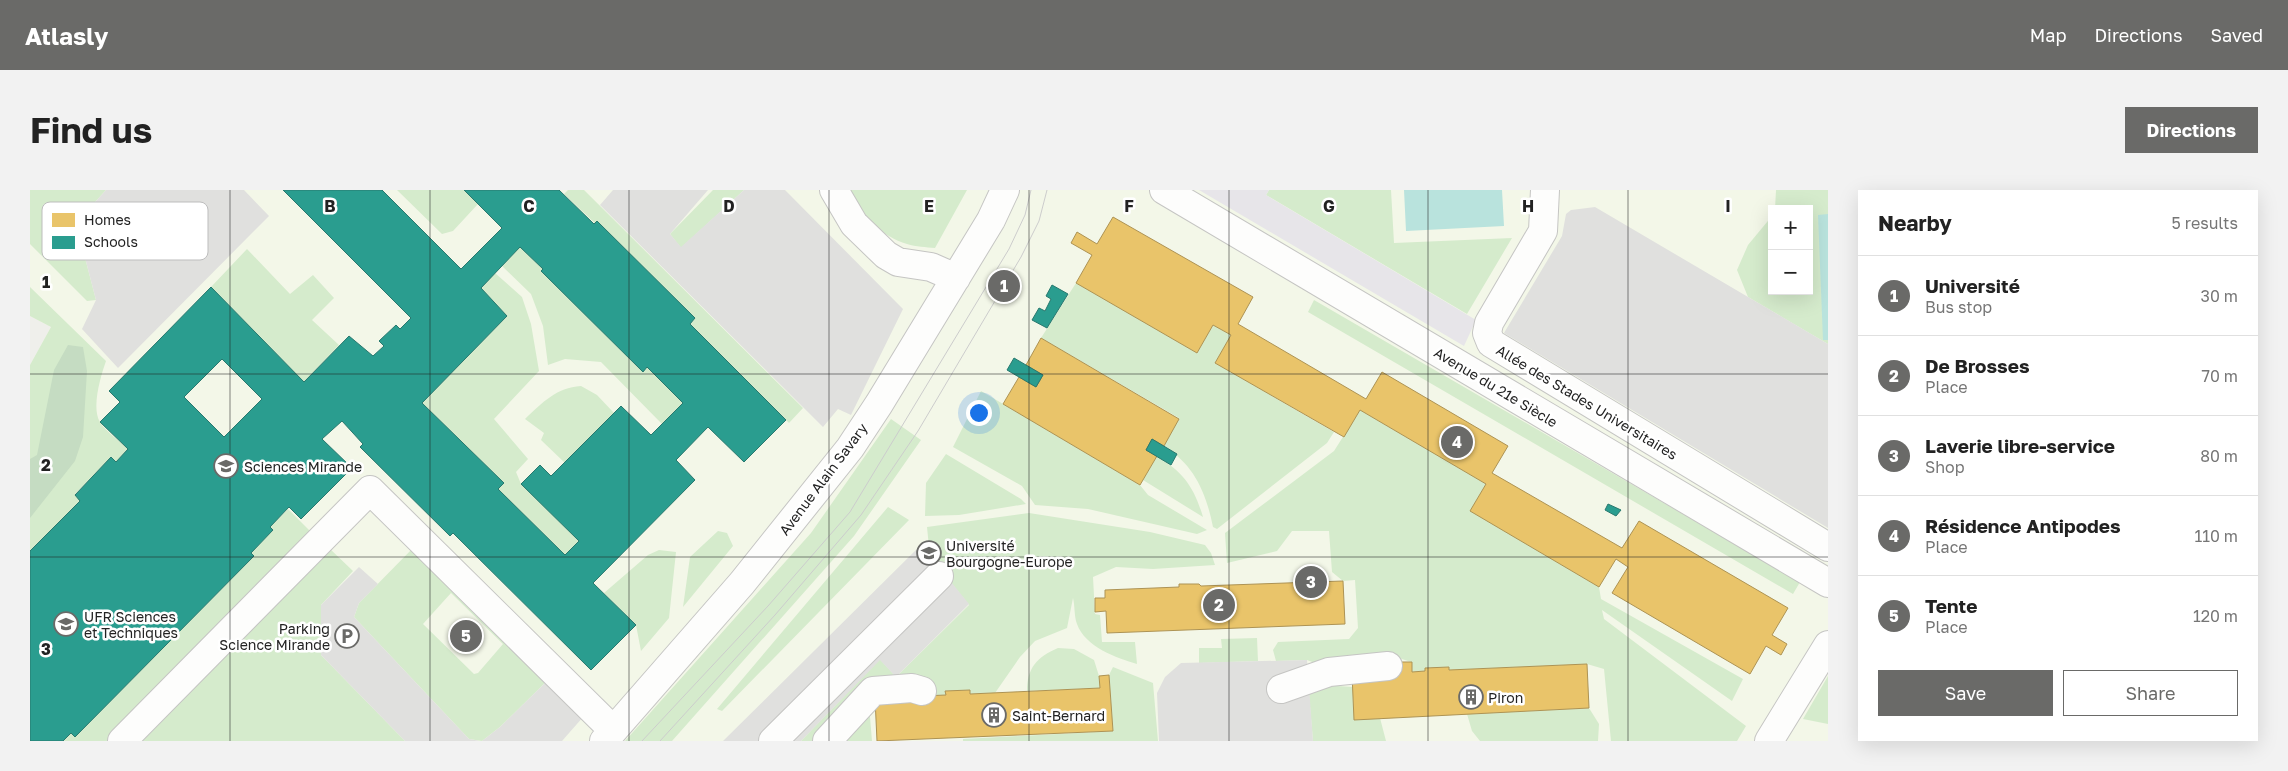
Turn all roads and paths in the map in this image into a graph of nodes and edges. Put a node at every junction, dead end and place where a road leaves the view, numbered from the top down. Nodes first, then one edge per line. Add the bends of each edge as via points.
1 (834, 190) edge
2 (1005, 190) edge
3 (1164, 190) edge
4 (1545, 190) edge
5 (956, 278) junction
6 (1828, 547) edge
7 (939, 576) dead end
8 (1828, 583) edge
9 (1828, 645) edge
10 (1388, 666) dead end
11 (1281, 689) dead end
12 (922, 691) dead end
13 (609, 736) edge
14 (122, 741) edge
15 (772, 741) edge
16 (827, 741) edge
17 (1769, 741) edge

1 - 5 lane via 854,224 886,255 898,262 931,267
2 - 5 lane, Avenue Alain Savary
3 - 8 lane, Avenue du 21e Siècle
4 - 6 lane, Allée des Stades Universitaires via 1543,231 1489,322 1487,333 1491,343
5 - 13 lane, Avenue Alain Savary via 850,448 742,583
7 - 15 lane
9 - 17 lane
10 - 11 lane via 1329,672
12 - 16 lane via 912,688 873,691
13 - 14 lane via 370,490

